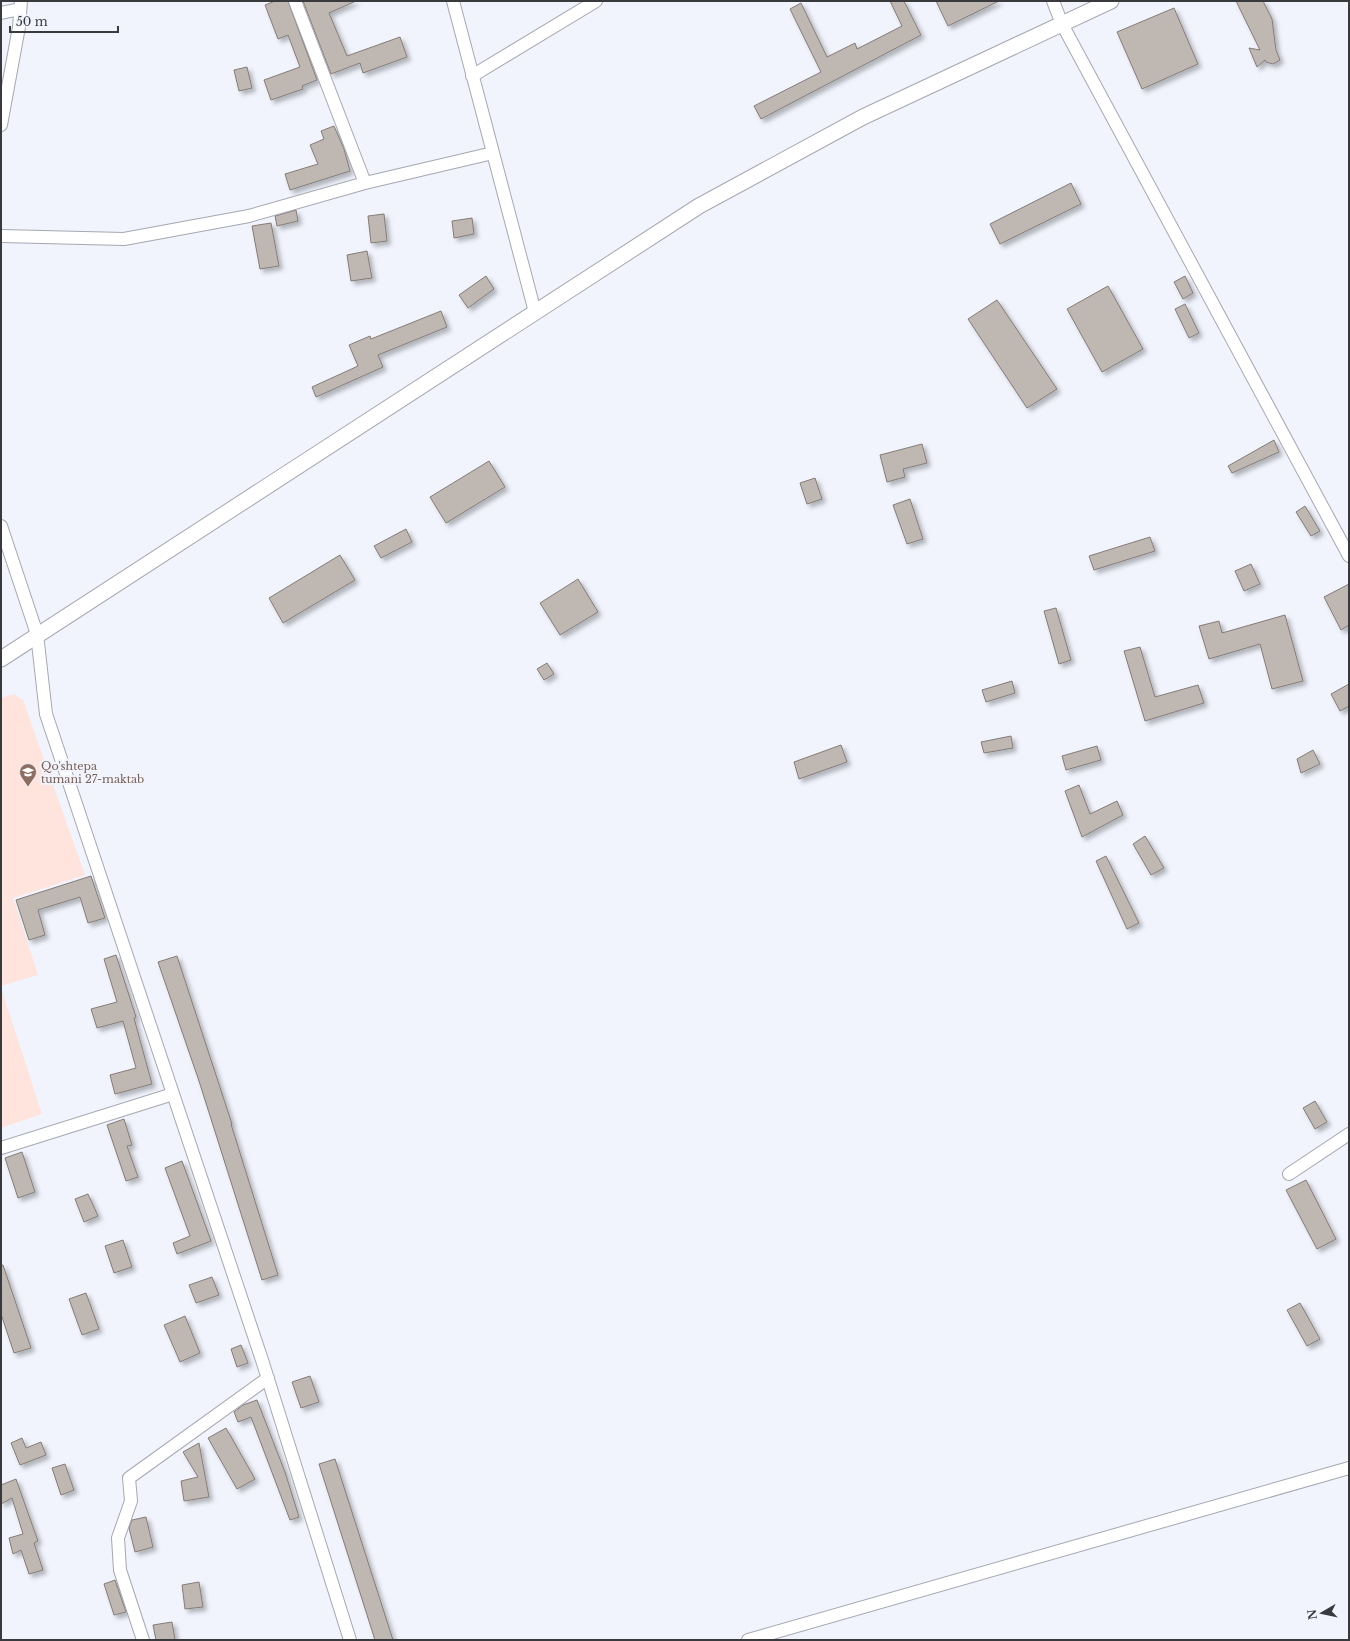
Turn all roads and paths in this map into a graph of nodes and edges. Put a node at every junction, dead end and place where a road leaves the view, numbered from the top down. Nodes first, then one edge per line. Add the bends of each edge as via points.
1 (295, 1) edge
2 (453, 1) edge
3 (596, 1) edge
4 (1053, 1) edge
5 (1112, 1) edge
6 (21, 5) edge
7 (1, 13) edge
8 (1062, 24) junction
9 (472, 76) junction
10 (1, 125) edge
11 (493, 153) junction
12 (365, 183) junction
13 (1, 236) edge
14 (536, 312) junction
15 (1, 526) edge
16 (1349, 556) edge
17 (37, 634) junction
18 (1, 659) edge
19 (173, 1094) junction
20 (1349, 1134) edge
21 (1, 1148) edge
22 (1289, 1174) dead end
23 (268, 1378) junction
24 (1349, 1468) edge
25 (144, 1640) edge
26 (350, 1640) edge
27 (748, 1640) edge

1 - 12 street
2 - 9 street
3 - 9 street
4 - 8 street
5 - 8 street
6 - 7 street
6 - 10 street
8 - 14 street via 862,117 699,206
8 - 16 street
9 - 11 street
11 - 12 street
11 - 14 street
12 - 13 street via 249,216 124,239
14 - 17 street
15 - 17 street
17 - 18 street
17 - 19 street via 46,714
19 - 21 street
19 - 23 street
20 - 22 street
23 - 25 street via 130,1478 131,1501 118,1538 120,1570
23 - 26 street
24 - 27 street

